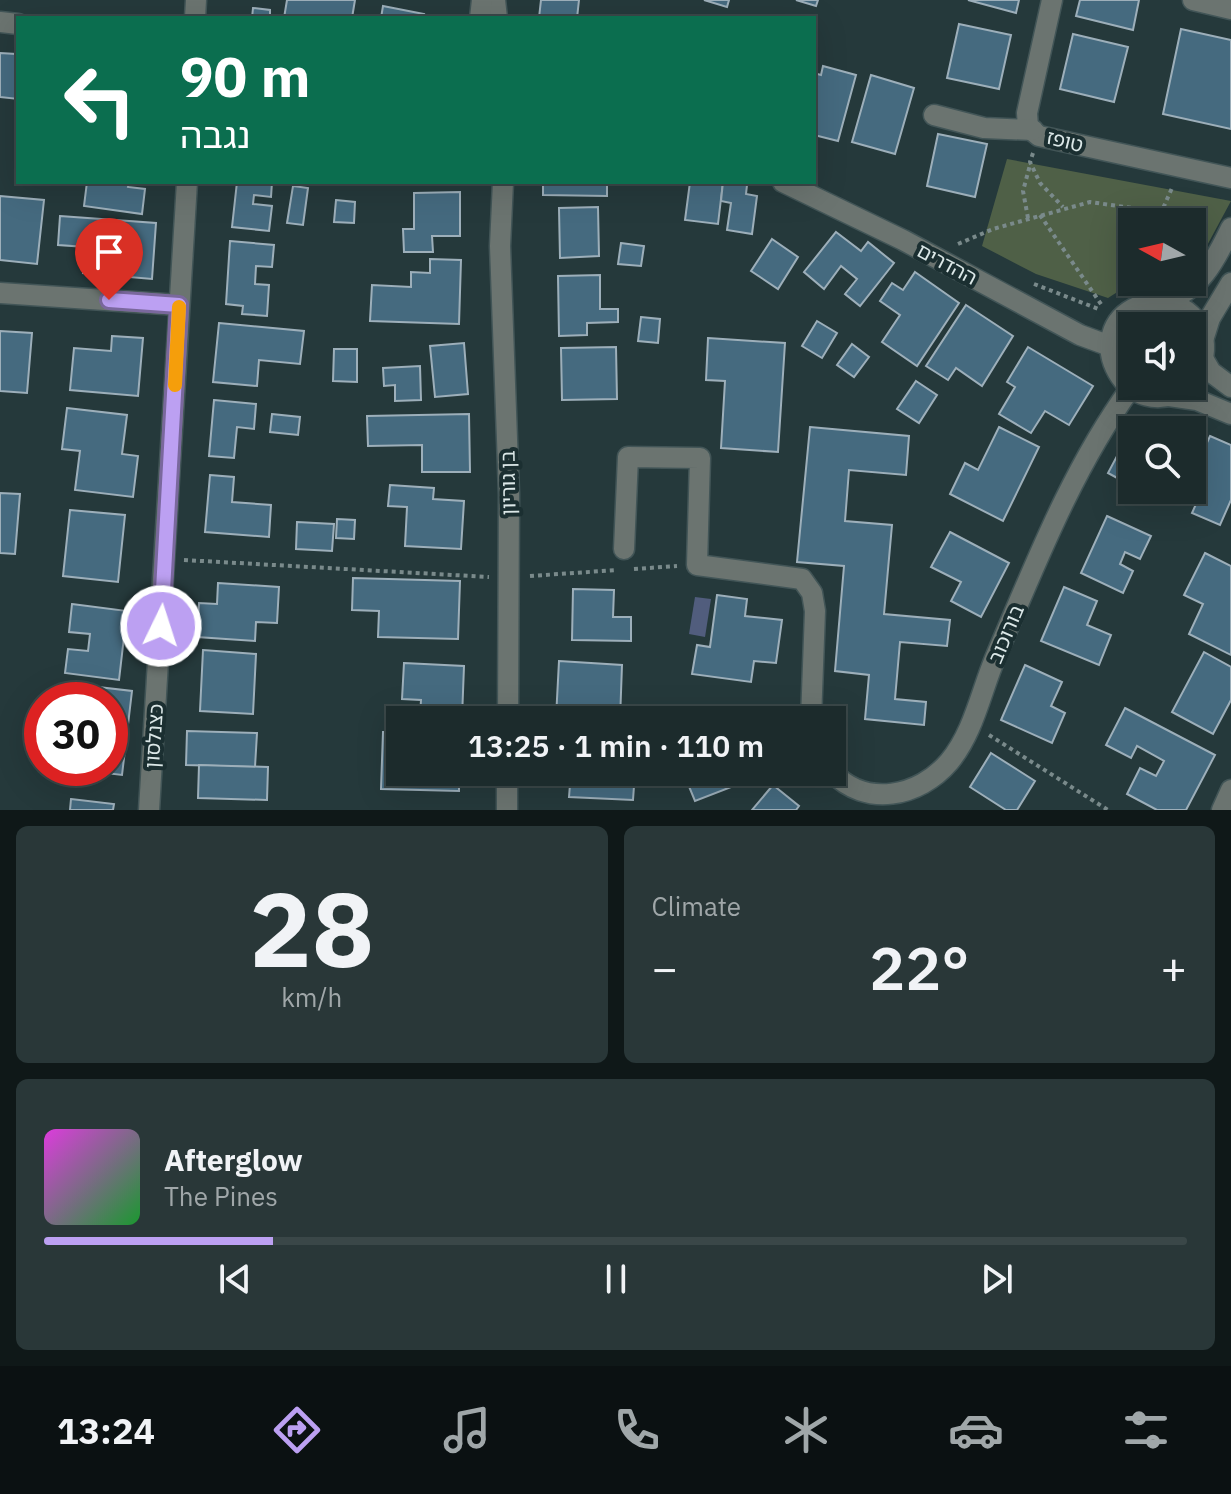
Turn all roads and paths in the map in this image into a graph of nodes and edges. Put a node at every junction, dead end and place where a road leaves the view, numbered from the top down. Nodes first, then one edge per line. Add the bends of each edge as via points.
1 (1052, 0) edge
2 (1193, 0) edge
3 (1231, 9) edge
4 (934, 115) dead end
5 (1036, 133) junction
6 (1030, 162) junction
7 (1185, 170) junction
8 (1231, 178) edge
9 (187, 184) edge
10 (491, 184) edge
11 (503, 184) edge
12 (787, 184) edge
13 (1063, 207) junction
14 (1132, 208) edge
15 (1162, 208) edge
16 (1040, 214) junction
17 (1028, 218) junction
18 (1231, 228) edge
19 (500, 246) junction
20 (946, 250) dead end
21 (1231, 283) edge
22 (0, 293) edge
23 (1163, 302) junction
24 (179, 305) junction
25 (1107, 312) dead end
26 (1187, 312) edge
27 (1206, 331) edge
28 (1110, 346) junction
29 (1206, 363) edge
30 (1118, 375) edge
31 (1231, 387) edge
32 (1122, 400) edge
33 (1197, 400) edge
34 (1231, 414) edge
35 (624, 549) dead end
36 (184, 560) dead end
37 (697, 565) junction
38 (510, 578) junction
39 (508, 706) edge
40 (812, 706) edge
41 (971, 723) junction
42 (846, 785) edge
43 (507, 786) edge
44 (1231, 790) edge
45 (149, 810) edge
46 (507, 810) edge
47 (1108, 810) edge
48 (1222, 810) edge

1 - 5 street, טופז via 1027,113 1028,127
2 - 3 street
4 - 5 street via 984,128
5 - 6 path
5 - 7 street, טופז
6 - 13 path via 1040,183
6 - 17 path via 1023,191
7 - 8 street, טופז
7 - 15 path
9 - 24 street, כצנלסון
10 - 19 street, בן גוריון
11 - 19 street, בן גוריון
12 - 28 street, ההדרים
13 - 14 path via 1090,202
13 - 16 path
16 - 17 path
16 - 25 path
17 - 20 path
18 - 23 street via 1215,261 1193,287 1184,296
19 - 38 street, בן גוריון
21 - 27 street
22 - 24 street
23 - 26 street
23 - 28 street via 1133,309 1121,319
24 - 45 street, כצנלסון
28 - 30 street
29 - 31 street
32 - 41 street, בורוכוב via 1098,433 1069,492
33 - 34 street
35 - 37 street via 628,457 700,458
36 - 38 path
37 - 38 path
37 - 40 street via 802,579 815,611
38 - 39 street, בן גוריון
41 - 42 street, בורוכוב via 934,777 905,793 858,791
41 - 47 path
43 - 46 street
44 - 48 street

